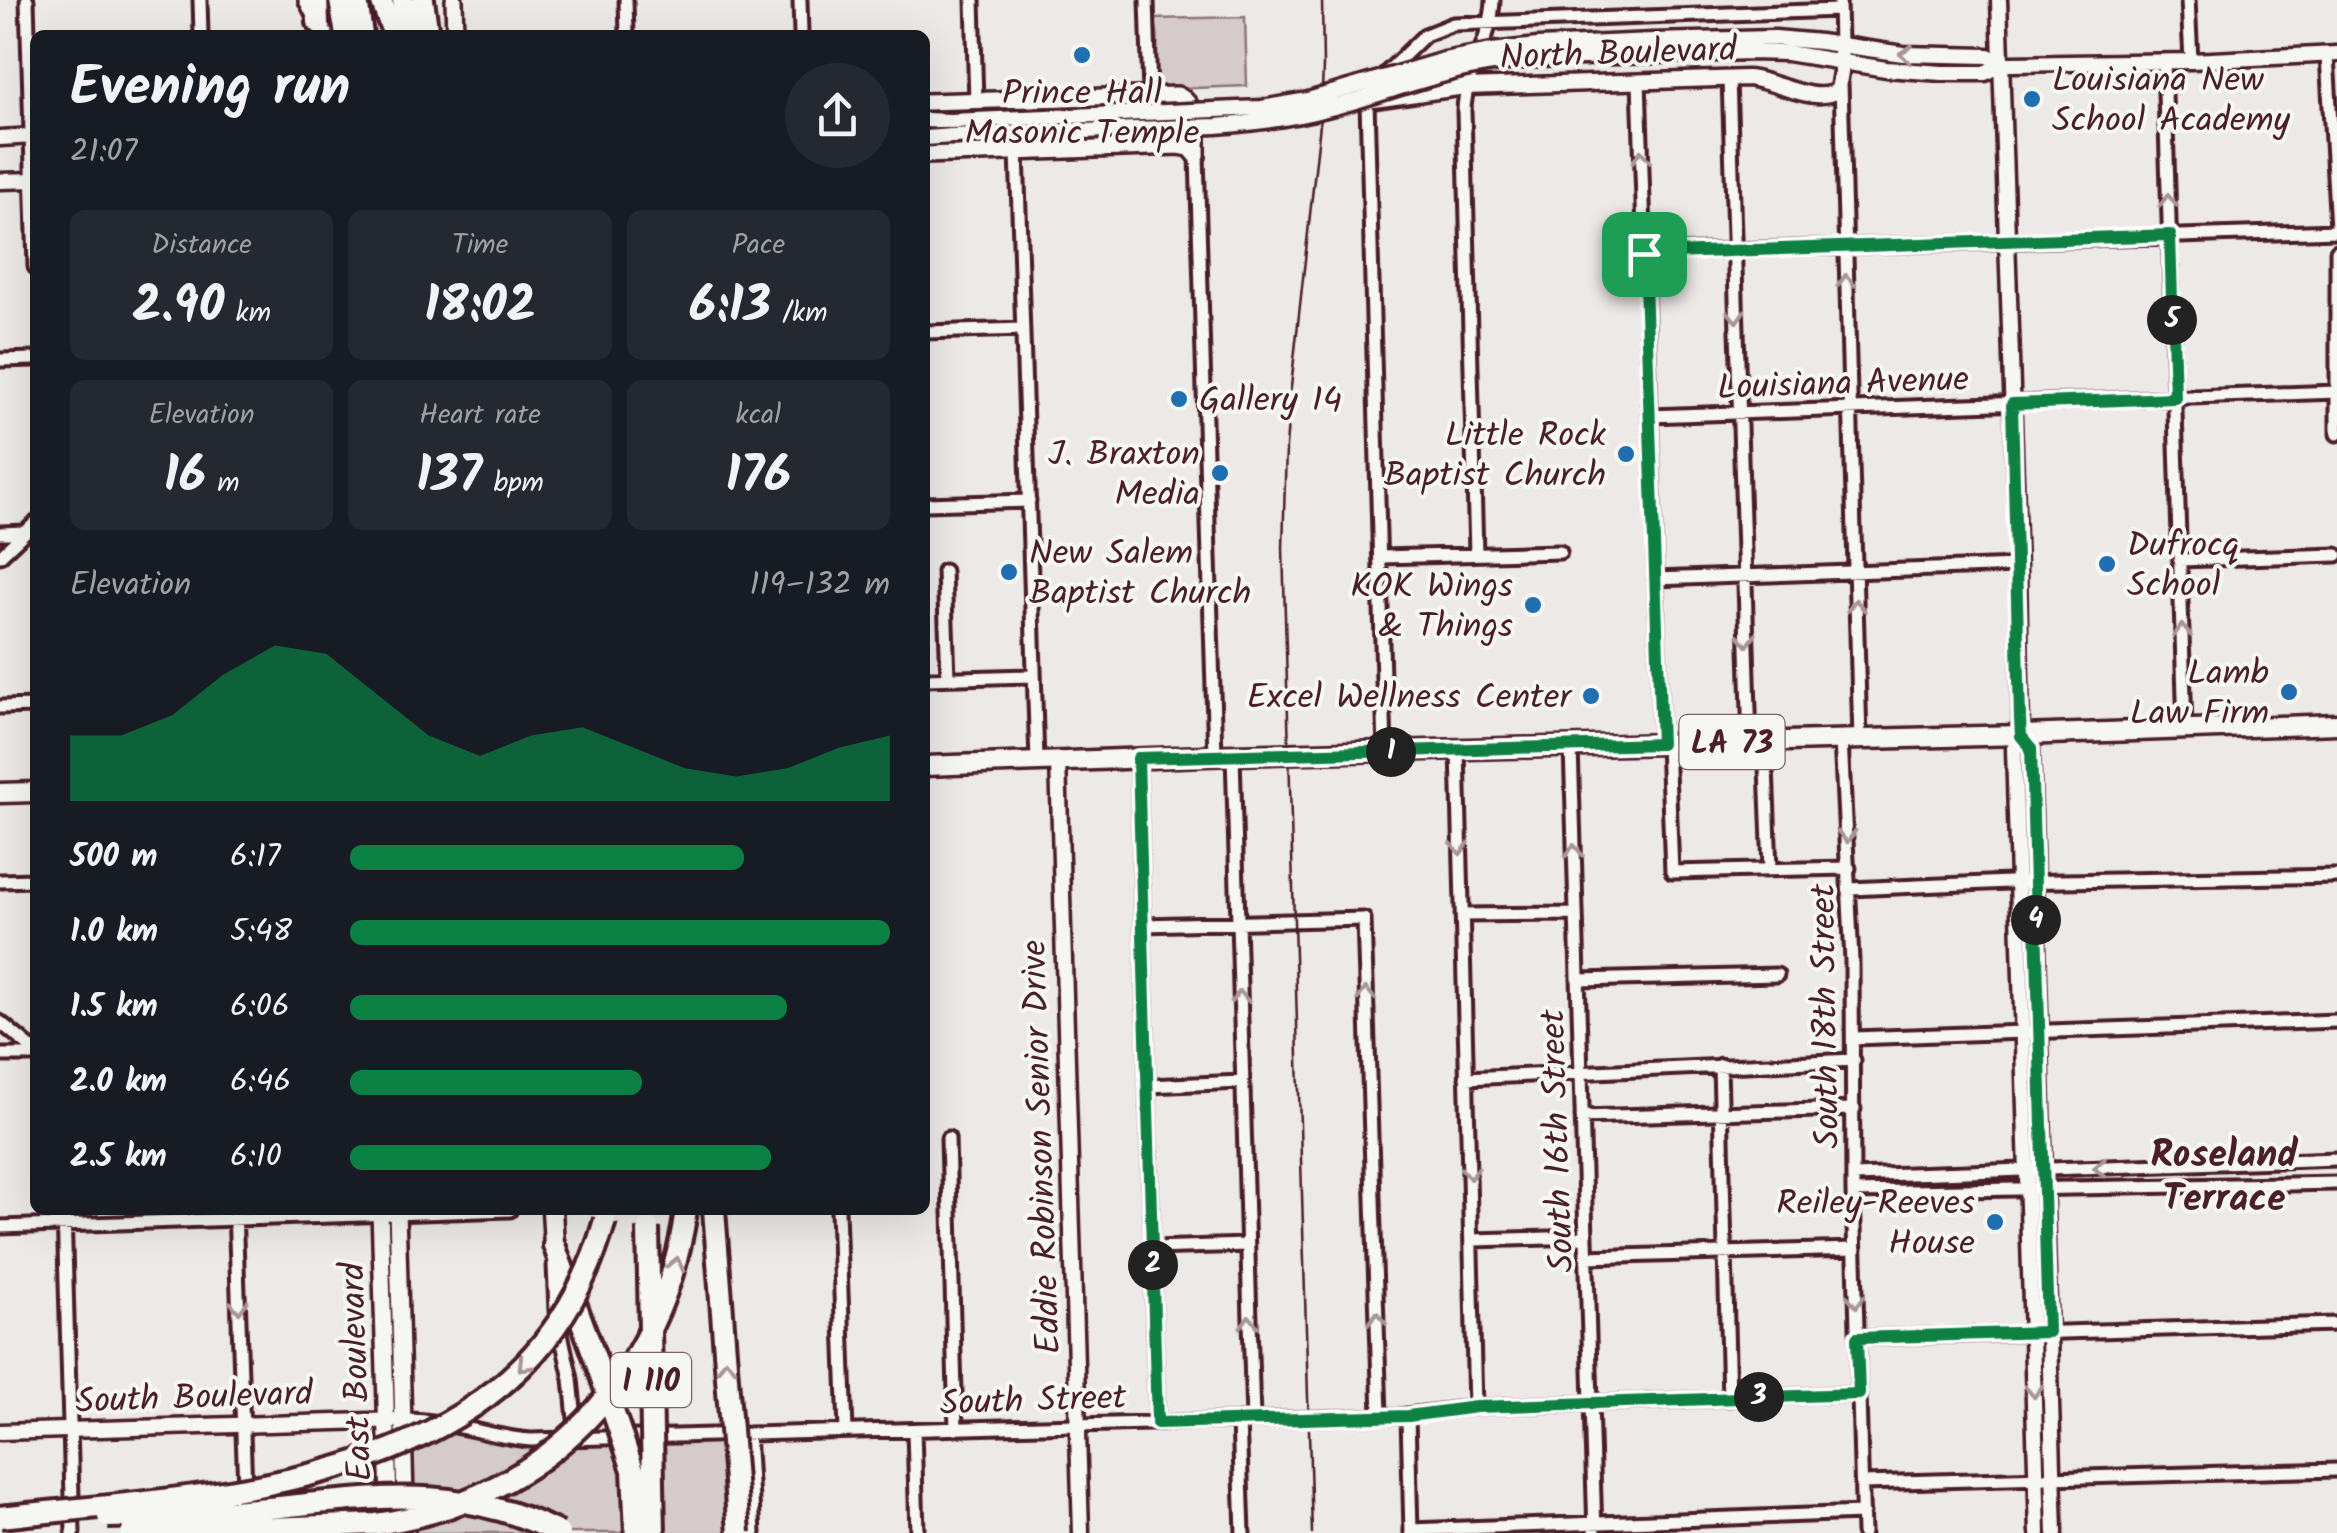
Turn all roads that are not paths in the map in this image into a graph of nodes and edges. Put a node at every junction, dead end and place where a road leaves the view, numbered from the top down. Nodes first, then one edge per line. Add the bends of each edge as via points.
1 (27, 0) edge
2 (200, 0) edge
3 (306, 0) edge
4 (318, 0) edge
5 (340, 0) edge
6 (356, 0) edge
7 (381, 0) edge
8 (404, 0) edge
9 (423, 0) edge
10 (454, 0) edge
11 (626, 0) edge
12 (800, 0) edge
13 (973, 0) edge
14 (1147, 0) edge
15 (1494, 0) edge
16 (1666, 0) edge
17 (1999, 0) edge
18 (2188, 0) edge
19 (1839, 5) edge
20 (1667, 16) junction
21 (1490, 22) junction
22 (1453, 24) junction
23 (322, 28) edge
24 (201, 30) edge
25 (345, 30) edge
26 (361, 30) edge
27 (397, 30) edge
28 (400, 30) edge
29 (427, 30) edge
30 (455, 30) edge
31 (627, 30) edge
32 (801, 30) edge
33 (1840, 53) junction
34 (1478, 54) junction
35 (2332, 54) edge
36 (2191, 60) junction
37 (2164, 61) junction
38 (2001, 64) junction
39 (1729, 78) junction
40 (1840, 80) junction
41 (1639, 81) junction
42 (30, 82) edge
43 (1465, 87) junction
44 (1150, 95) junction
45 (976, 101) junction
46 (1367, 101) junction
47 (930, 102) edge
48 (930, 121) edge
49 (952, 128) junction
50 (30, 136) edge
51 (930, 136) edge
52 (0, 138) edge
53 (1017, 152) junction
54 (930, 155) edge
55 (1197, 156) junction
56 (30, 180) edge
57 (0, 181) edge
58 (2337, 230) edge
59 (2170, 235) junction
60 (2007, 241) junction
61 (1845, 247) junction
62 (1734, 251) junction
63 (2337, 251) edge
64 (1644, 254) junction
65 (1023, 329) junction
66 (930, 332) edge
67 (0, 360) edge
68 (30, 360) edge
69 (2336, 392) edge
70 (2175, 398) junction
71 (2012, 404) junction
72 (1850, 409) junction
73 (1738, 412) junction
74 (1650, 416) junction
75 (2337, 434) edge
76 (1028, 501) junction
77 (930, 504) edge
78 (30, 529) edge
79 (30, 531) edge
80 (0, 533) edge
81 (1560, 552) dead end
82 (1476, 554) junction
83 (2337, 555) edge
84 (0, 556) edge
85 (1381, 557) junction
86 (2180, 560) junction
87 (2018, 566) junction
88 (944, 571) dead end
89 (1855, 571) junction
90 (1745, 575) junction
91 (1655, 579) junction
92 (1033, 676) junction
93 (948, 678) junction
94 (930, 679) edge
95 (30, 706) edge
96 (0, 707) edge
97 (2337, 724) edge
98 (2185, 729) junction
99 (2021, 736) junction
100 (1850, 739) junction
101 (1757, 742) junction
102 (1664, 744) junction
103 (1571, 747) junction
104 (1458, 750) junction
105 (1385, 752) junction
106 (1224, 756) junction
107 (1138, 758) junction
108 (1058, 760) junction
109 (1037, 761) junction
110 (930, 766) edge
111 (30, 792) edge
112 (0, 793) edge
113 (1849, 868) junction
114 (1770, 869) junction
115 (2337, 876) edge
116 (30, 880) edge
117 (0, 881) edge
118 (2018, 882) junction
119 (2035, 882) junction
120 (1850, 889) junction
121 (1575, 914) junction
122 (1462, 915) junction
123 (1238, 921) junction
124 (1143, 924) junction
125 (1777, 975) dead end
126 (1579, 980) junction
127 (2337, 1021) edge
128 (0, 1022) edge
129 (2039, 1031) junction
130 (2023, 1032) junction
131 (1854, 1038) junction
132 (30, 1048) edge
133 (30, 1052) edge
134 (0, 1055) edge
135 (1854, 1060) junction
136 (1720, 1065) junction
137 (1581, 1072) junction
138 (1466, 1078) junction
139 (1242, 1082) junction
140 (1148, 1086) junction
141 (1854, 1110) junction
142 (1720, 1114) junction
143 (1582, 1117) junction
144 (948, 1138) dead end
145 (2337, 1159) edge
146 (2027, 1170) junction
147 (2044, 1170) junction
148 (1853, 1176) junction
149 (2337, 1183) edge
150 (2028, 1189) junction
151 (2044, 1189) junction
152 (1853, 1192) junction
153 (64, 1215) edge
154 (204, 1215) edge
155 (232, 1215) edge
156 (380, 1215) edge
157 (397, 1215) edge
158 (552, 1215) edge
159 (606, 1215) edge
160 (685, 1215) edge
161 (717, 1215) edge
162 (838, 1215) edge
163 (648, 1219) edge
164 (65, 1225) junction
165 (0, 1228) edge
166 (1585, 1237) junction
167 (1472, 1240) junction
168 (554, 1245) junction
169 (1246, 1245) junction
170 (1152, 1248) junction
171 (1855, 1249) junction
172 (1724, 1252) junction
173 (1586, 1257) junction
174 (2337, 1324) edge
175 (2032, 1332) junction
176 (2048, 1332) junction
177 (1857, 1338) junction
178 (1859, 1394) junction
179 (1729, 1398) junction
180 (1591, 1404) junction
181 (1476, 1407) junction
182 (1380, 1416) junction
183 (1408, 1416) junction
184 (395, 1420) junction
185 (1246, 1420) junction
186 (1157, 1423) junction
187 (244, 1424) junction
188 (1078, 1425) junction
189 (70, 1429) junction
190 (956, 1429) junction
191 (914, 1430) junction
192 (0, 1432) edge
193 (846, 1432) junction
194 (748, 1434) junction
195 (576, 1439) junction
196 (2337, 1470) edge
197 (2037, 1478) junction
198 (2053, 1478) junction
199 (1862, 1483) junction
200 (1862, 1513) junction
201 (0, 1518) edge
202 (1595, 1528) edge
203 (1411, 1531) edge
204 (73, 1533) edge
205 (131, 1533) edge
206 (247, 1533) edge
207 (390, 1533) edge
208 (406, 1533) edge
209 (559, 1533) edge
210 (636, 1533) edge
211 (654, 1533) edge
212 (739, 1533) edge
213 (754, 1533) edge
214 (917, 1533) edge
215 (1081, 1533) edge
216 (1243, 1533) edge
217 (1863, 1533) edge
218 (2038, 1533) edge
219 (2055, 1533) edge

1 - 42 street
2 - 24 street
3 - 23 main road
4 - 23 highway
5 - 25 highway
6 - 26 highway
7 - 27 highway
8 - 28 highway
9 - 29 highway
10 - 30 main road
11 - 31 street
12 - 32 street
13 - 45 street
14 - 44 street
15 - 21 street
16 - 20 street
17 - 38 street
18 - 36 street
19 - 20 street, North Boulevard
19 - 33 street
20 - 21 street, North Boulevard
21 - 22 street, North Boulevard
21 - 34 street
22 - 34 street via 1472,34
22 - 46 street via 1416,43
33 - 38 street, North Boulevard via 1942,74 1985,73
33 - 40 street
33 - 49 street, North Boulevard, bridge via 1775,38 1654,48 1538,46 1444,60 1262,108
34 - 43 street
35 - 36 street, North Boulevard
35 - 58 street
36 - 37 street, North Boulevard
37 - 38 street, North Boulevard
59 -> 37 street
38 - 60 street
39 - 40 street, North Boulevard via 1756,78 1814,96 1835,92
39 - 41 street, North Boulevard
39 - 62 street
40 - 61 street, South 18th Street
41 - 43 street, North Boulevard
64 -> 41 street
43 - 46 street, North Boulevard
43 - 82 street
44 - 45 main road
44 - 55 main road via 1177,95 1191,104
45 - 47 main road
46 - 85 street
48 - 49 street, North Boulevard
49 - 51 street, North Boulevard
50 - 52 street
53 - 54 main road
53 - 55 main road via 1179,146
53 - 65 street
55 - 106 street
56 - 57 street
58 - 59 street
59 - 60 street
59 - 70 street
60 - 61 street
60 - 71 street
61 - 62 street
72 -> 61 street, South 18th Street
62 - 64 street
62 -> 73 street
63 - 69 street
64 - 74 street
65 - 66 street
65 - 76 street
67 - 68 street
69 - 70 street, Louisiana Avenue
69 - 75 street
70 - 71 street, Louisiana Avenue
70 - 86 street
71 - 72 street, Louisiana Avenue
71 - 87 street
72 - 73 street, Louisiana Avenue
72 - 89 street, South 18th Street
73 - 74 street, Louisiana Avenue
73 - 90 street
74 - 91 street
76 - 77 street
76 - 92 street
78 - 80 street
79 - 84 street
81 - 82 street
82 - 85 street
83 - 86 street
85 - 105 street
98 -> 86 street
87 - 89 street
87 - 99 street
88 - 93 street
89 - 90 street
100 -> 89 street, South 18th Street
90 - 91 street
90 -> 101 street
91 - 102 street
92 - 93 street
92 - 109 street
93 - 94 street
95 - 96 street
97 - 98 main road, LA 73
98 - 99 main road, LA 73
99 - 100 main road, LA 73
99 - 118 street via 2014,748
99 - 119 street via 2031,748
100 - 101 main road, LA 73
100 -> 113 street, South 18th Street
101 - 102 main road, LA 73
101 - 114 street
102 - 103 main road, LA 73
102 - 114 street via 1672,872
103 - 104 main road, LA 73
121 -> 103 street, South 16th Street
104 - 105 main road, LA 73
104 -> 122 street
105 - 106 main road, LA 73
106 - 107 main road, LA 73
106 - 123 street
107 - 108 main road, LA 73
107 - 124 street
108 - 109 main road, LA 73
108 - 188 street, Eddie Robinson Senior Drive
109 - 110 main road, LA 73
111 - 112 main road
113 - 114 street
113 - 120 street, South 18th Street
115 - 119 street
116 - 117 street
118 - 119 street
118 - 120 street
118 - 130 street
119 - 129 street
120 - 131 street, South 18th Street
121 - 122 street
121 - 126 street, South 16th Street
122 - 138 street
123 - 124 street
139 -> 123 street
182 -> 123 street via 1364,918
124 - 140 street
125 - 126 street
126 - 137 street, South 16th Street
127 - 129 street
128 - 132 street
129 - 130 street
129 - 147 street
130 - 131 street
130 - 146 street
131 - 135 street, South 18th Street
133 - 134 street
135 - 136 street
135 - 141 street, South 18th Street
136 - 137 street
136 - 142 street
137 - 138 street
137 - 143 street, South 16th Street
138 -> 167 street
139 - 140 street
139 - 169 street
140 - 170 street
141 - 142 street
141 - 148 street, South 18th Street
142 - 143 street
142 - 172 street
143 - 166 street, South 16th Street
144 - 190 street
145 -> 147 street
146 - 147 street
146 - 148 street
146 - 150 street
147 - 151 street
148 - 152 street, South 18th Street
149 - 151 street
150 - 151 street
150 - 152 street
150 - 175 street
151 - 176 street
152 - 171 street, South 18th Street
153 - 164 street
154 - 164 street
155 -> 187 street
156 - 184 main road, East Boulevard
157 - 184 main road, East Boulevard
158 - 168 main road
159 -> 201 highway, bridge via 579,1288 538,1350 485,1400 424,1437 263,1485
205 -> 160 highway, bridge via 386,1523 497,1486 576,1430 622,1378 672,1280
212 -> 161 highway, I 110, bridge
162 - 193 street
163 - 211 highway, I 110, bridge
164 - 165 street
164 - 189 street
166 - 167 street
166 - 173 street, South 16th Street
167 - 181 street
168 - 195 street via 556,1310
168 - 210 highway, bridge via 633,1470
169 - 170 street
185 -> 169 street
170 - 186 street
171 - 172 street
171 -> 177 street, South 18th Street
172 - 173 street
172 - 179 street
173 - 180 street, South 16th Street
174 - 176 street
175 - 176 street
175 - 177 street
175 -> 197 street
176 - 198 street
177 - 178 street, South 18th Street
178 - 179 street, South Street
178 - 199 street, South 18th Street
179 - 180 street, South Street
180 - 181 street, South Street
180 - 202 street, South 16th Street
181 - 183 street, South Street
182 - 183 street, South Street
182 - 185 street, South Street
183 - 203 street
184 - 187 street, South Boulevard
184 - 195 street, South Boulevard via 442,1422 518,1439
184 - 207 main road, East Boulevard
184 - 208 main road, East Boulevard
185 - 186 street, South Street
185 - 216 street
186 - 188 street, South Street
187 - 189 street, South Boulevard
187 - 206 street
188 - 190 street, South Street
188 - 215 street, Eddie Robinson Senior Drive
189 - 192 street, South Boulevard
189 - 204 street
190 - 191 street, South Street
191 - 193 street, South Street
191 - 214 street
193 - 194 street, South Street
194 - 195 street, South Boulevard
194 - 213 street
196 - 198 street
197 - 198 street
197 - 199 street
197 - 218 street
198 - 219 street
199 - 200 street, South 18th Street
200 - 202 street
200 - 217 street, South 18th Street
201 - 209 highway, bridge via 182,1516 421,1496 494,1508
202 - 203 street

